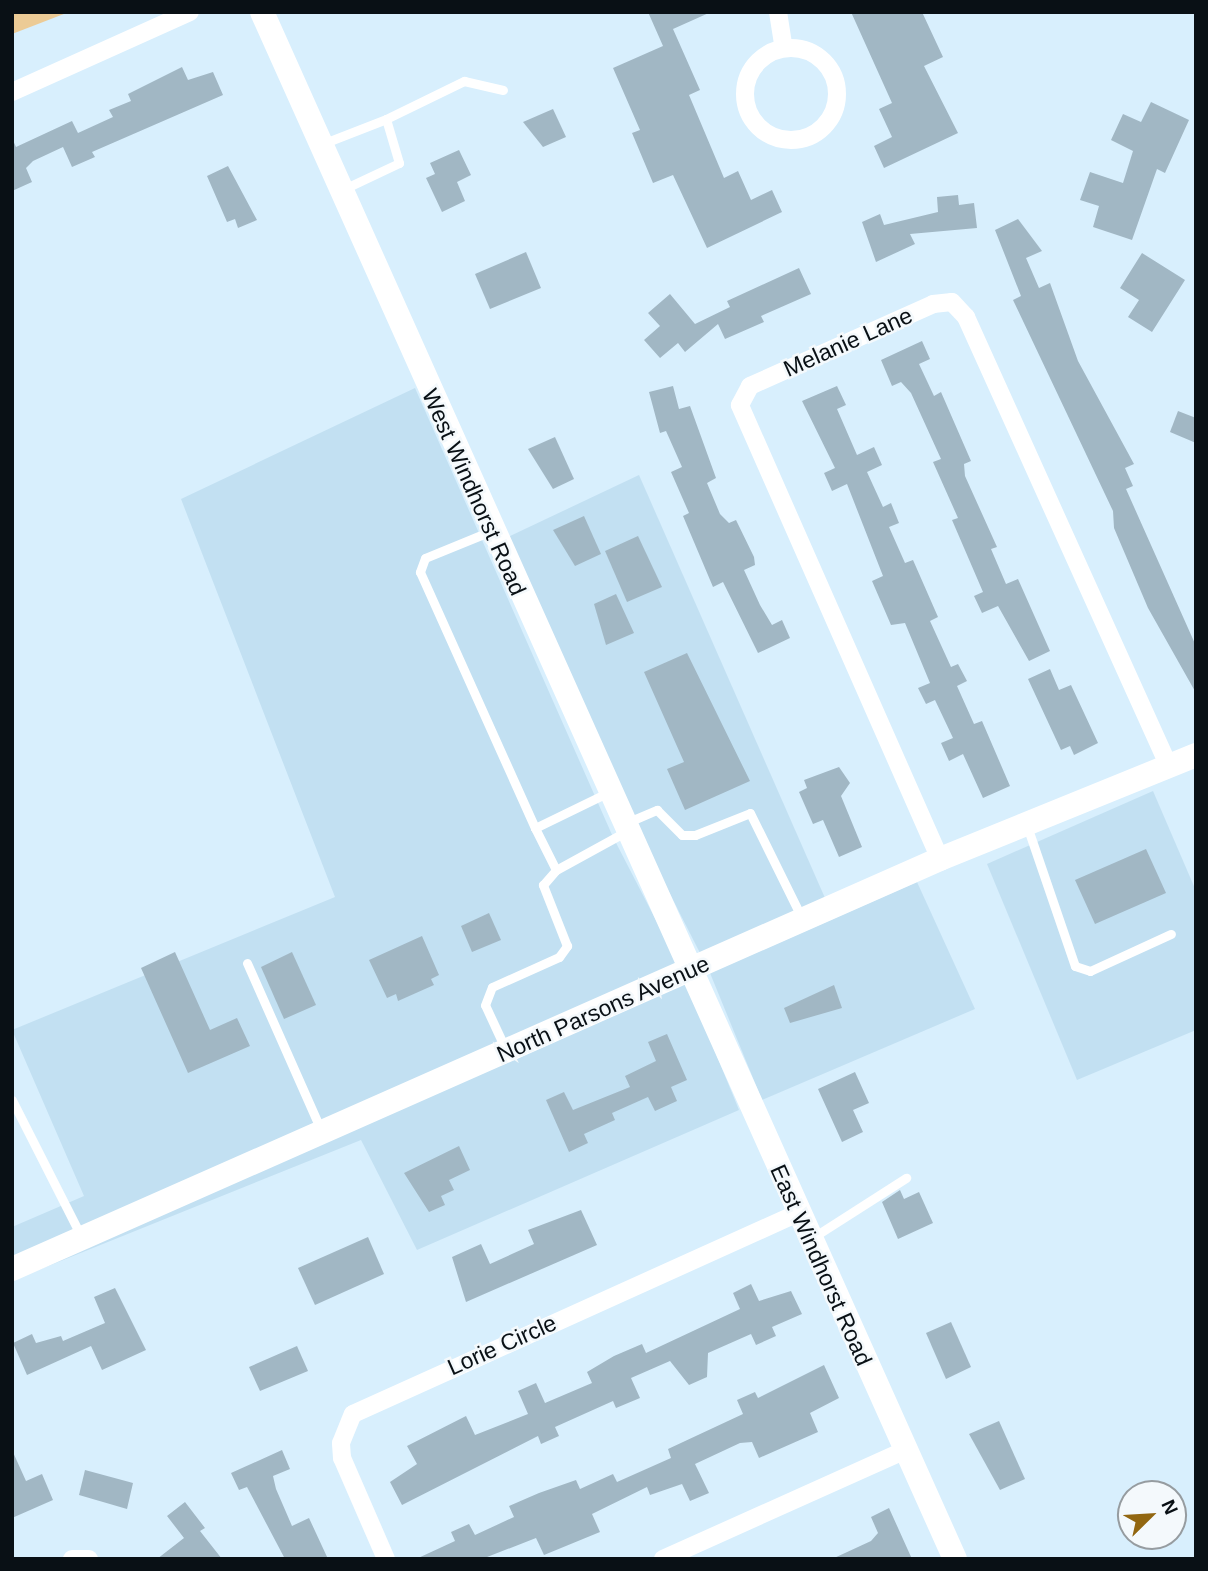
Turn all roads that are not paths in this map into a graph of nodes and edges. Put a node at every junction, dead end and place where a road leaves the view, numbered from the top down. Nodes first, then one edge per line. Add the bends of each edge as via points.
1 (190, 12) edge
2 (262, 12) edge
3 (778, 12) edge
4 (784, 48) junction
5 (503, 90) dead end
6 (12, 92) edge
7 (386, 118) junction
8 (321, 145) junction
9 (341, 190) junction
10 (491, 531) junction
11 (1196, 755) edge
12 (1169, 766) junction
13 (607, 793) junction
14 (1026, 824) junction
15 (535, 828) junction
16 (623, 828) junction
17 (940, 859) junction
18 (556, 870) junction
19 (803, 920) junction
20 (1171, 934) dead end
21 (247, 963) dead end
22 (694, 967) junction
23 (507, 1053) junction
24 (12, 1100) edge
25 (322, 1132) junction
26 (906, 1178) dead end
27 (795, 1214) junction
28 (82, 1237) junction
29 (807, 1241) junction
30 (12, 1269) edge
31 (906, 1450) junction
32 (72, 1559) edge
33 (89, 1559) edge
34 (386, 1559) edge
35 (663, 1559) edge
36 (954, 1559) edge

1 - 6 street
2 - 8 street, West Windhorst Road
3 - 4 street
4 - 4 street via 758,62 746,103 760,129 803,140 828,124 838,93 831,71 815,54
5 - 7 lane via 464,81
7 - 8 lane
7 - 9 lane via 399,163
8 - 9 street, West Windhorst Road
9 - 10 street, West Windhorst Road
10 - 13 street, West Windhorst Road
10 - 15 lane via 425,558 420,572
11 - 12 street, North Parsons Avenue
12 - 14 street, North Parsons Avenue
12 - 17 street, Melanie Lane via 966,317 952,302 933,304 750,386 740,405
13 - 15 lane
13 - 16 street, West Windhorst Road
14 - 17 street, North Parsons Avenue
14 - 20 lane via 1075,966 1090,971
15 - 18 lane
16 - 18 lane
16 - 19 lane via 657,810 682,835 695,835 751,813
16 - 22 street, West Windhorst Road
17 - 19 street, North Parsons Avenue
18 - 23 lane via 543,885 567,946 559,957 492,987 485,1005
19 - 22 street, North Parsons Avenue
21 - 25 lane
22 - 23 street, North Parsons Avenue
22 - 27 street, East Windhorst Road
23 - 25 street, North Parsons Avenue
24 - 28 lane
25 - 28 street, North Parsons Avenue
26 - 29 lane
27 - 29 street, East Windhorst Road
27 - 34 street, Lorie Circle via 354,1414 341,1443 342,1458
28 - 30 street, North Parsons Avenue
29 - 31 street, East Windhorst Road
31 - 35 street
31 - 36 street, East Windhorst Road
32 - 33 street

